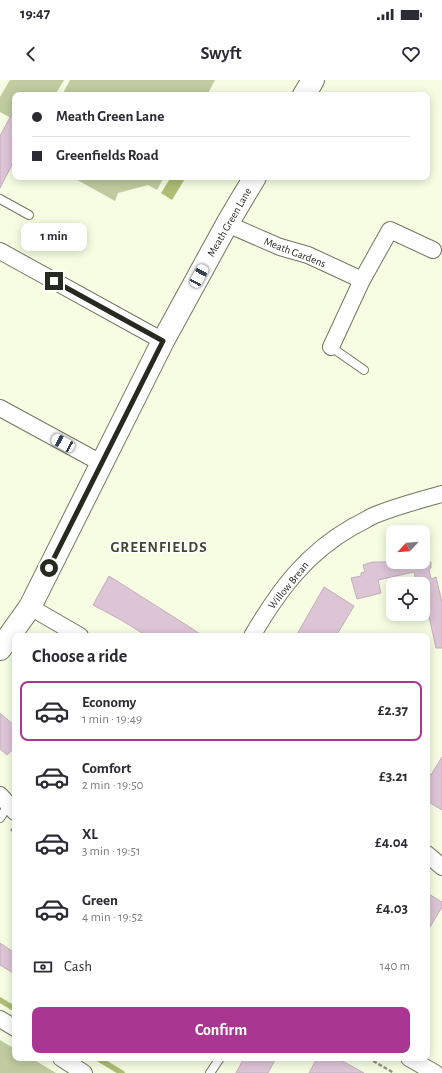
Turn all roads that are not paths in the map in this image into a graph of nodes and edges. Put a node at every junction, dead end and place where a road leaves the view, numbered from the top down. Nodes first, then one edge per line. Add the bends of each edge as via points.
1 (313, 80) edge
2 (306, 92) edge
3 (253, 180) edge
4 (0, 199) edge
5 (29, 215) dead end
6 (227, 224) junction
7 (432, 250) dead end
8 (0, 251) edge
9 (362, 280) junction
10 (163, 341) junction
11 (331, 347) joint
12 (364, 370) dead end
13 (0, 408) edge
14 (101, 463) junction
15 (442, 494) edge
16 (30, 607) junction
17 (75, 633) edge
18 (254, 633) edge
19 (0, 649) edge
20 (8, 804) edge
21 (0, 818) edge
22 (430, 857) edge
23 (442, 867) edge
24 (0, 1019) edge
25 (12, 1026) edge
26 (66, 1061) edge
27 (218, 1061) edge
28 (414, 1061) edge
29 (84, 1073) edge
30 (210, 1073) edge
31 (435, 1073) edge

1 - 2 street
3 - 6 street, Meath Green Lane
4 - 5 lane
6 - 9 street, Meath Gardens via 280,247 308,255
6 - 10 street, Meath Green Lane
7 - 9 street via 390,230
8 - 10 street
9 - 11 street
10 - 14 street, Meath Green Lane
11 - 12 lane
13 - 14 street
14 - 16 street, Meath Green Lane
15 - 18 street, Willow Brean via 374,515 340,534 310,557 288,581
16 - 17 street
16 - 19 street, Meath Green Lane
20 - 21 lane
22 - 23 street
24 - 25 street
26 - 29 street
27 - 30 lane
28 - 31 street

